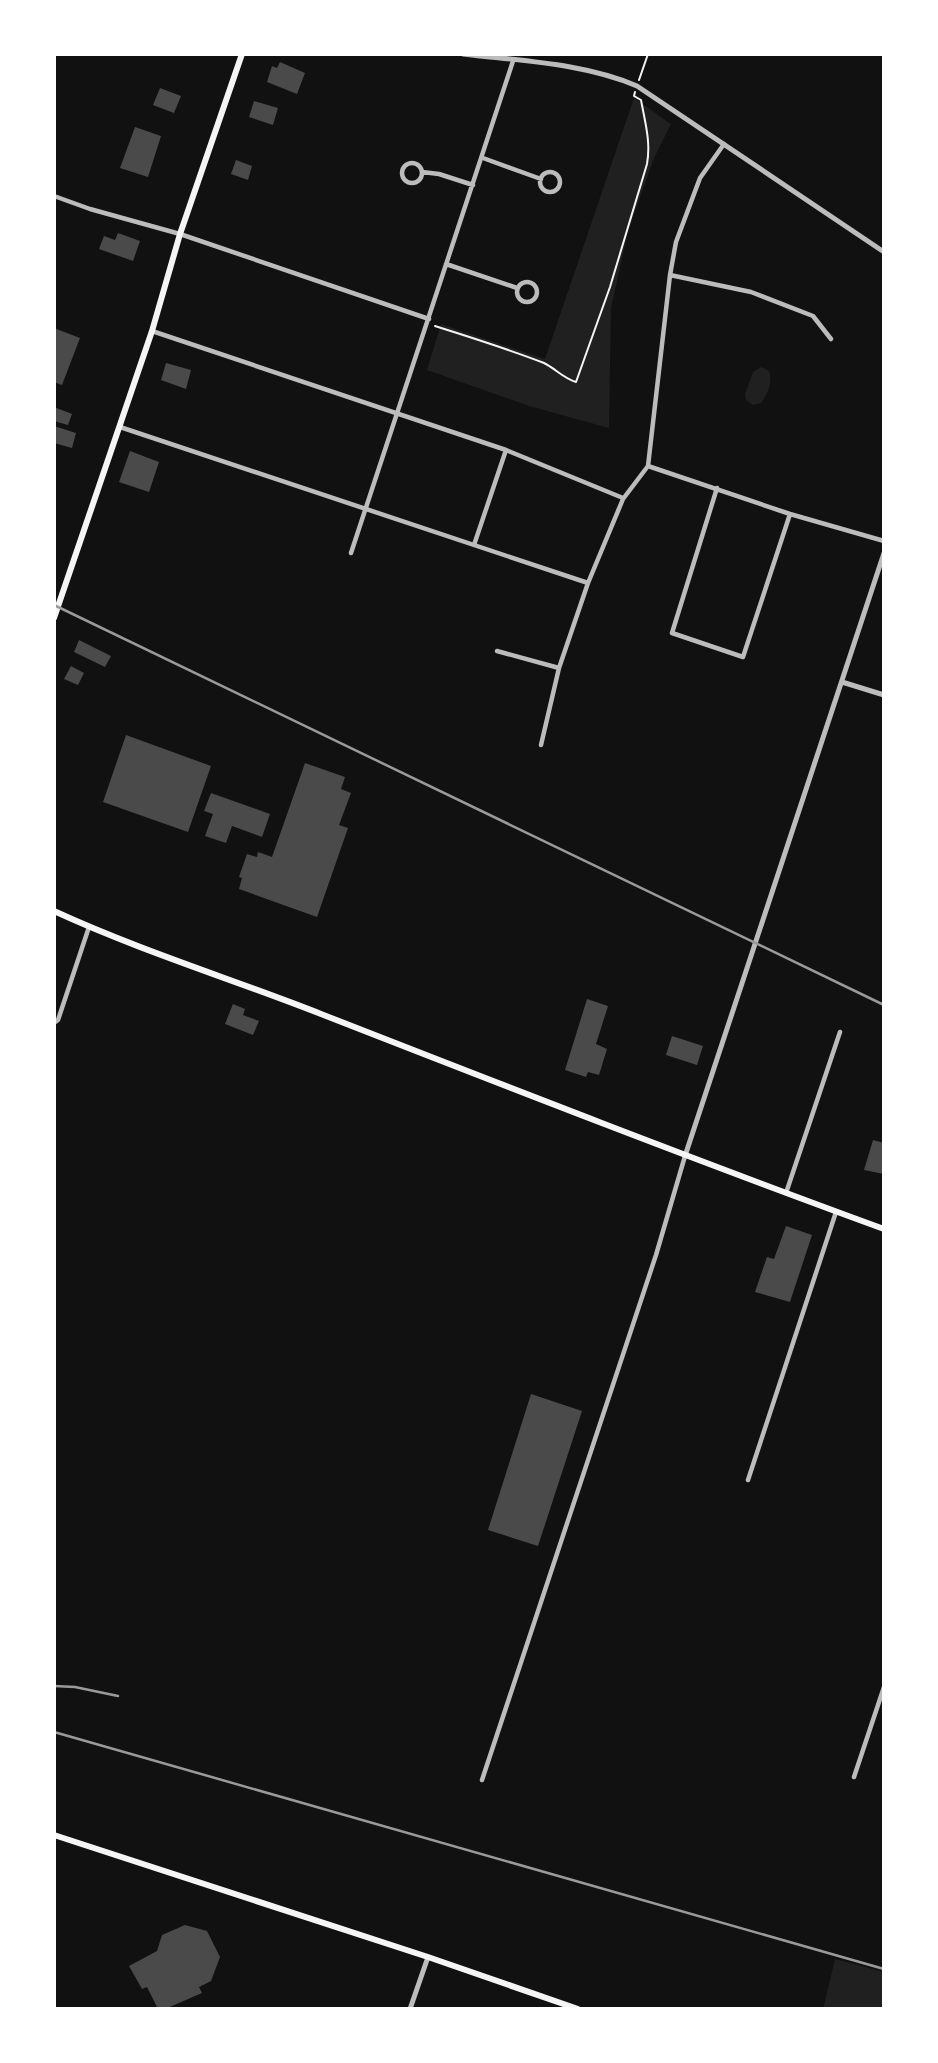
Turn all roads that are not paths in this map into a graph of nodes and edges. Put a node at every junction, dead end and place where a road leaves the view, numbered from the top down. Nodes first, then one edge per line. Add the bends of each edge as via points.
1 (242, 54) edge
2 (463, 54) edge
3 (513, 61) junction
4 (725, 143) junction
5 (483, 158) junction
6 (422, 172) junction
7 (541, 179) junction
8 (473, 185) junction
9 (54, 196) edge
10 (180, 234) junction
11 (884, 252) edge
12 (446, 264) junction
13 (670, 275) junction
14 (517, 288) junction
15 (429, 319) junction
16 (152, 331) junction
17 (831, 339) dead end
18 (398, 413) junction
19 (120, 427) junction
20 (506, 450) junction
21 (648, 466) junction
22 (717, 488) junction
23 (623, 499) junction
24 (366, 509) junction
25 (790, 514) junction
26 (884, 541) edge
27 (474, 545) junction
28 (884, 553) edge
29 (351, 554) dead end
30 (588, 583) junction
31 (54, 618) edge
32 (497, 651) dead end
33 (559, 668) junction
34 (842, 681) junction
35 (884, 695) edge
36 (541, 745) dead end
37 (54, 911) edge
38 (89, 928) junction
39 (54, 1023) edge
40 (840, 1032) dead end
41 (685, 1156) junction
42 (786, 1193) junction
43 (836, 1212) junction
44 (884, 1229) edge
45 (748, 1480) dead end
46 (884, 1687) edge
47 (854, 1777) dead end
48 (482, 1780) dead end
49 (54, 1835) edge
50 (428, 1957) junction
51 (410, 2009) edge
52 (578, 2009) edge

1 - 10 main road
2 - 3 street
3 - 4 street via 618,77
3 - 5 street
4 - 11 street
4 - 13 street via 695,188
5 - 7 street
5 - 8 street
6 - 6 street via 411,163 401,174 411,183
6 - 8 street
7 - 7 street via 548,192 561,183 551,172
8 - 12 street
9 - 10 street
10 - 15 street
10 - 16 main road
12 - 14 street
12 - 15 street
13 - 17 street via 751,292 813,316
13 - 21 street
14 - 14 street via 522,282 531,282 537,288 536,296 524,302 517,297
15 - 18 street
16 - 18 street
16 - 19 main road
18 - 20 street
18 - 24 street
19 - 24 street
19 - 31 main road
20 - 23 street
20 - 27 street
21 - 22 street
21 - 23 street
22 - 25 street
22 - 25 street via 672,632 743,657
23 - 30 street
24 - 27 street
24 - 29 street
25 - 26 street
27 - 30 street
28 - 34 street
30 - 33 street
32 - 33 street
33 - 36 street
34 - 35 street
34 - 41 street
37 - 38 main road
38 - 39 street
38 - 41 main road
40 - 42 street
41 - 42 main road
41 - 48 street via 659,1248
42 - 43 main road
43 - 44 main road
43 - 45 street
46 - 47 street
49 - 50 main road
50 - 51 street
50 - 52 main road

